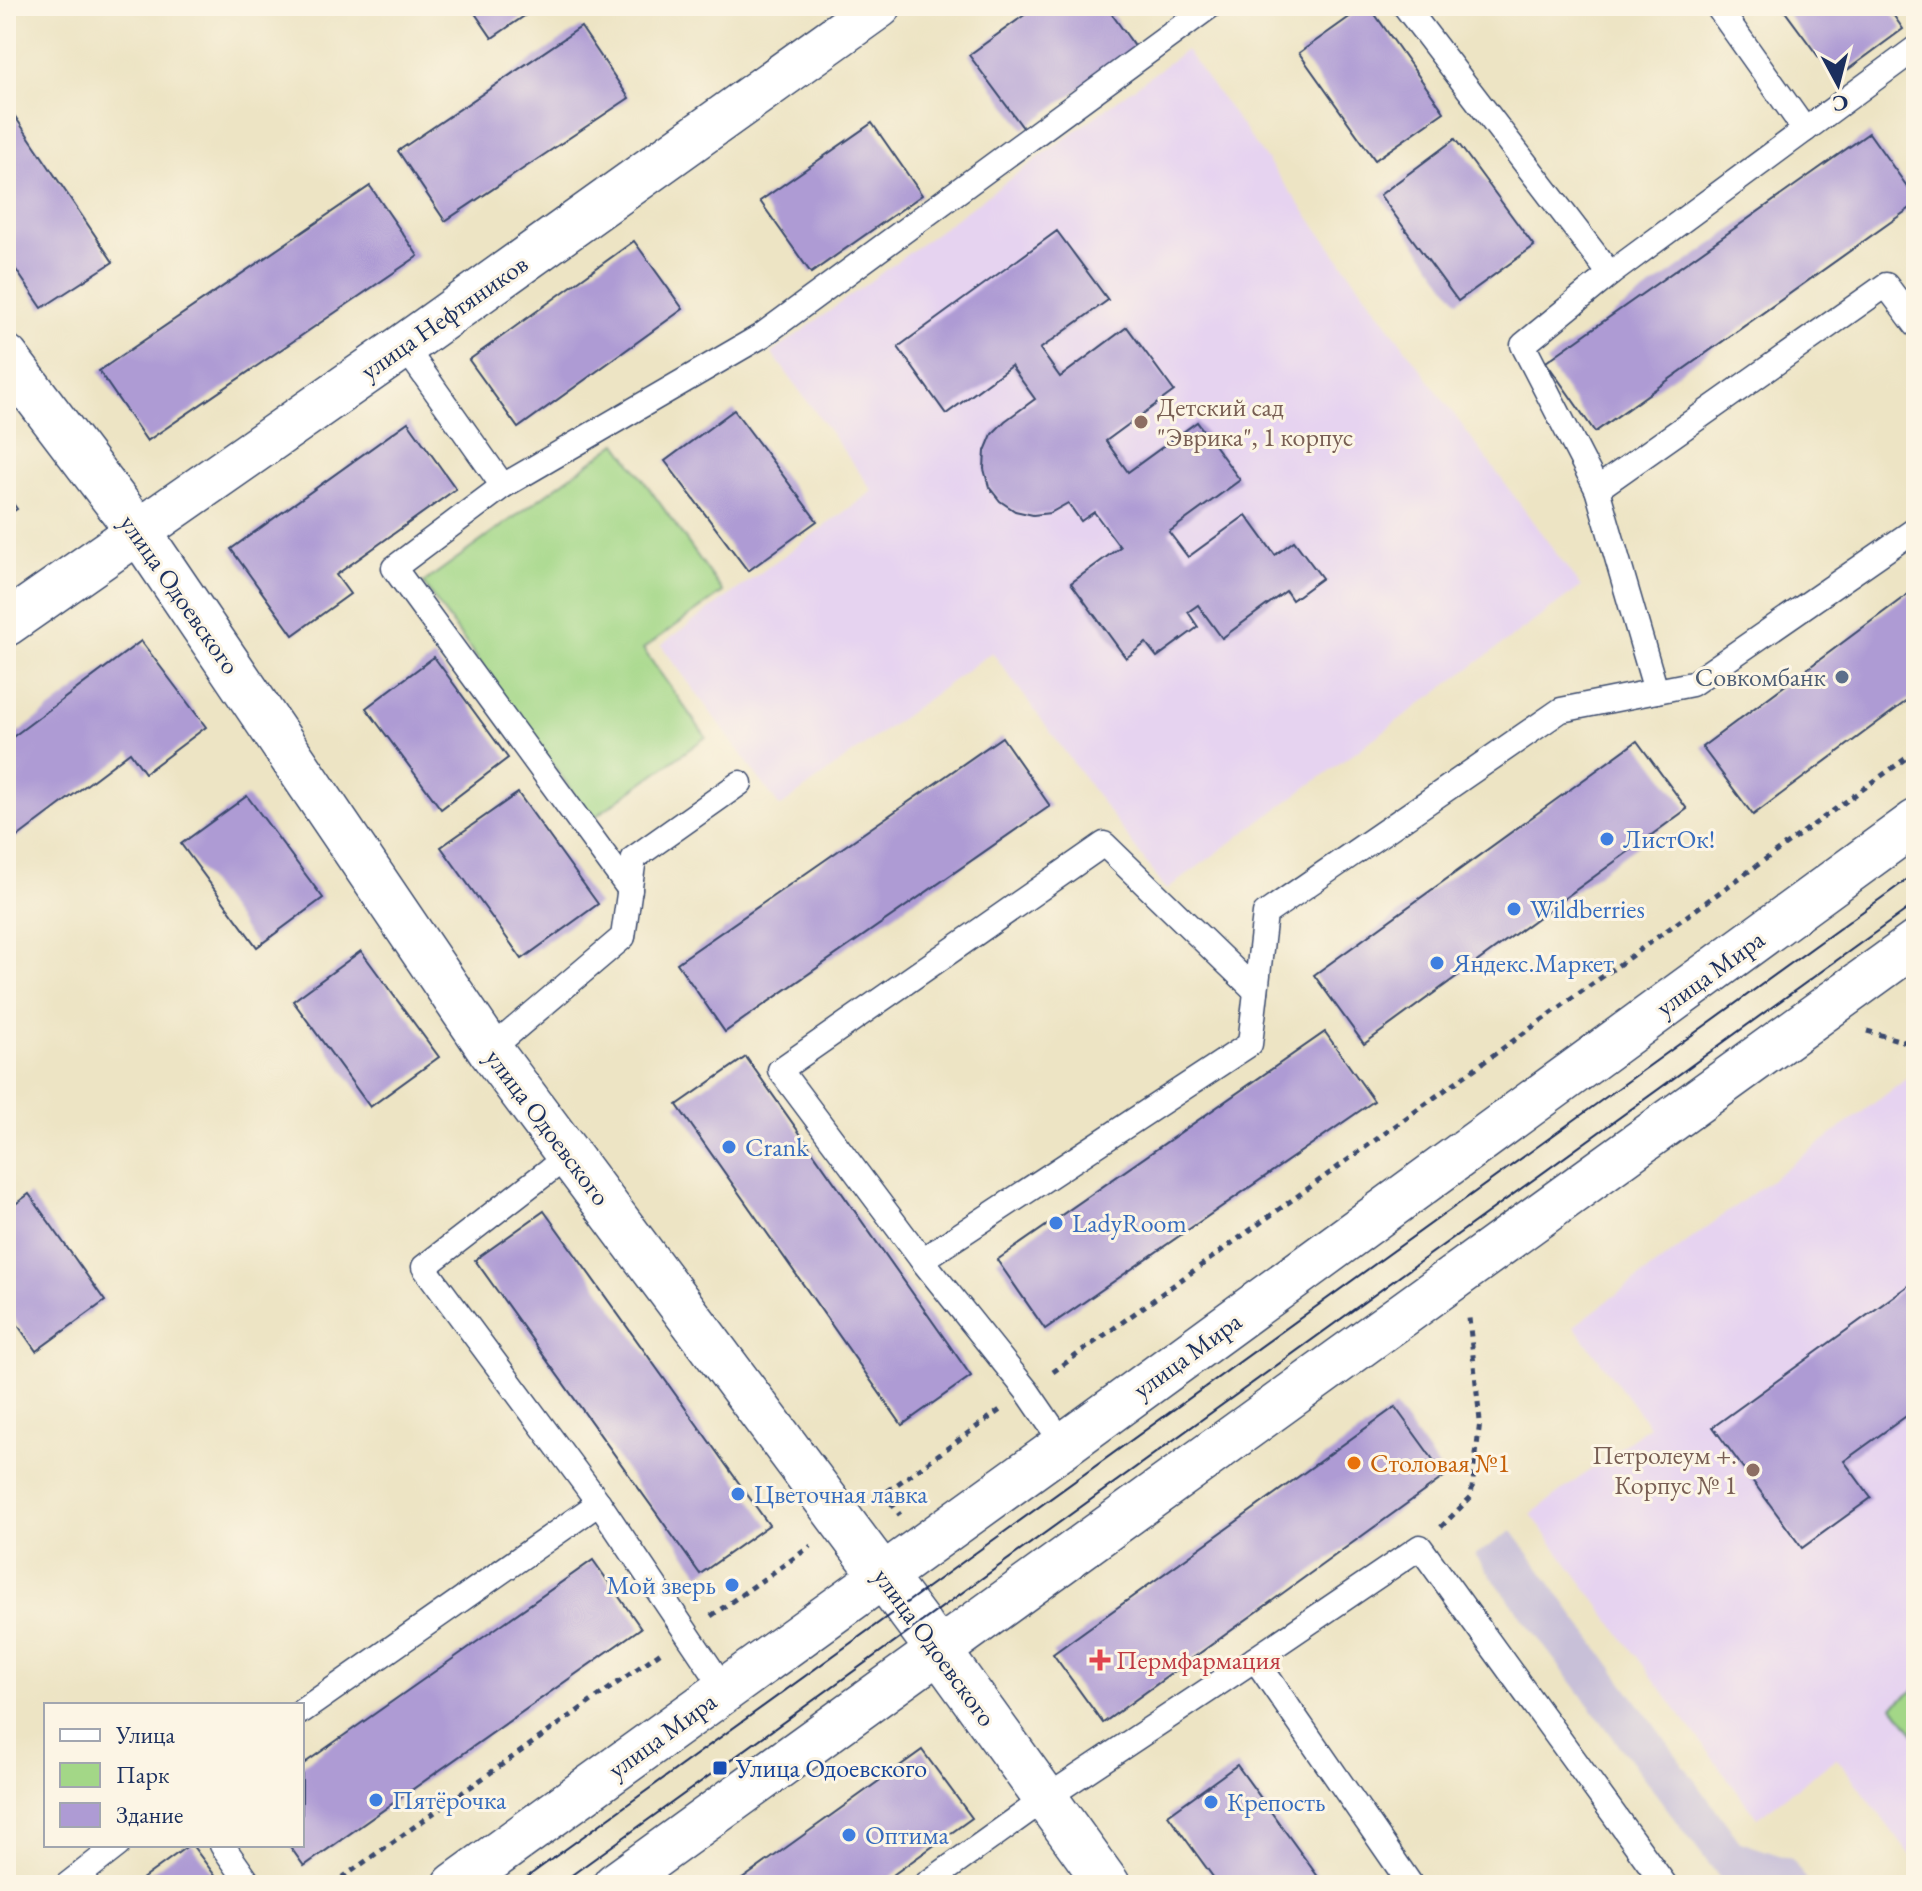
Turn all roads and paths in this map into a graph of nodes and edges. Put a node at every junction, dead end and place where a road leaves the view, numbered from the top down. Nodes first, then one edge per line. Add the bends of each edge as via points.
1 (879, 6) edge
2 (1210, 6) edge
3 (1405, 6) edge
4 (1717, 6) edge
5 (1916, 48) edge
6 (1805, 130) junction
7 (1610, 274) junction
8 (1916, 325) edge
9 (404, 346) junction
10 (6, 357) edge
11 (503, 486) junction
12 (1597, 489) junction
13 (1916, 529) edge
14 (139, 532) junction
15 (6, 624) edge
16 (1656, 691) junction
17 (1916, 751) edge
18 (740, 783) dead end
19 (1916, 822) edge
20 (630, 890) junction
21 (1916, 943) edge
22 (1256, 991) junction
23 (1864, 1030) dead end
24 (1916, 1045) edge
25 (490, 1050) junction
26 (569, 1155) junction
27 (922, 1260) junction
28 (1469, 1316) dead end
29 (1027, 1391) junction
30 (1064, 1445) junction
31 (599, 1503) junction
32 (844, 1522) junction
33 (1420, 1547) junction
34 (884, 1575) junction
35 (686, 1634) junction
36 (939, 1651) junction
37 (1255, 1659) junction
38 (725, 1690) junction
39 (304, 1710) edge
40 (1046, 1798) junction
41 (115, 1847) edge
42 (223, 1847) edge
43 (67, 1885) edge
44 (250, 1885) edge
45 (332, 1885) edge
46 (455, 1885) edge
47 (615, 1885) edge
48 (925, 1885) edge
49 (1108, 1885) edge
50 (1411, 1885) edge
51 (1665, 1885) edge

1 - 9 main road, улица Нефтяников
2 - 11 lane via 761,336
3 - 7 lane
4 - 6 lane
5 - 6 lane
6 - 7 lane
7 - 12 lane via 1523,345
8 - 12 lane via 1886,285
9 - 11 lane
9 - 14 main road, улица Нефтяников
10 - 14 main road, улица Одоевского
11 - 20 lane via 394,568
12 - 16 lane
13 - 16 lane via 1692,684
14 - 15 main road, улица Нефтяников
14 - 25 main road, улица Одоевского
16 - 22 lane via 1561,710 1265,914
17 - 29 path
18 - 20 lane via 634,858
19 - 30 main road, улица Мира
20 - 25 lane via 623,937
21 - 36 main road
22 - 27 lane via 1250,1044
22 - 27 lane via 1104,844 780,1070
23 - 24 path
25 - 26 main road, улица Одоевского
26 - 31 lane via 424,1267
26 - 32 main road, улица Одоевского
27 - 29 lane
28 - 33 path via 1480,1421 1471,1497
29 - 30 lane
29 - 32 path
30 - 34 main road, улица Мира
31 - 35 lane
31 - 39 lane
32 - 34 main road, улица Одоевского
32 - 35 path
33 - 37 lane
33 - 51 lane
34 - 36 main road, улица Одоевского
34 - 38 main road, улица Мира
35 - 38 lane
35 - 45 path
36 - 40 main road, улица Одоевского
36 - 47 main road
37 - 40 lane
37 - 50 lane
38 - 46 main road, улица Мира
40 - 48 lane
40 - 49 main road, улица Одоевского
41 - 43 lane
42 - 44 lane

